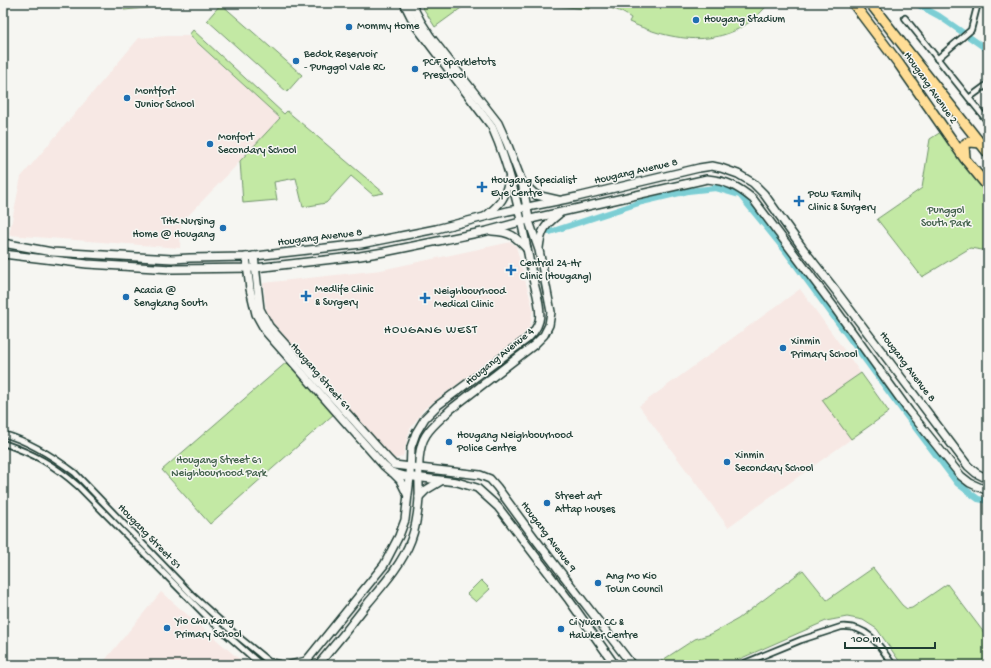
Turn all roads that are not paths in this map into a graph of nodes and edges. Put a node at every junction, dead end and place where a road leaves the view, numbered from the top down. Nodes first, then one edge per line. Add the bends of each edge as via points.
1 (404, 3) edge
2 (411, 3) edge
3 (853, 3) edge
4 (870, 3) edge
5 (978, 3) edge
6 (905, 18) dead end
7 (937, 59) junction
8 (453, 69) junction
9 (988, 84) edge
10 (969, 98) junction
11 (988, 122) edge
12 (981, 143) junction
13 (988, 153) edge
14 (965, 159) junction
15 (509, 175) junction
16 (522, 182) junction
17 (988, 187) edge
18 (560, 200) junction
19 (527, 207) junction
20 (518, 209) junction
21 (563, 212) junction
22 (483, 218) junction
23 (529, 219) junction
24 (521, 221) junction
25 (487, 231) junction
26 (3, 243) edge
27 (528, 250) junction
28 (539, 250) junction
29 (3, 254) edge
30 (254, 256) junction
31 (246, 257) junction
32 (251, 268) junction
33 (843, 300) junction
34 (834, 307) junction
35 (894, 368) junction
36 (884, 377) junction
37 (3, 434) edge
38 (3, 442) edge
39 (411, 452) junction
40 (420, 454) junction
41 (410, 467) junction
42 (393, 468) junction
43 (419, 468) junction
44 (435, 470) junction
45 (410, 477) junction
46 (419, 478) junction
47 (988, 479) edge
48 (441, 481) junction
49 (988, 491) edge
50 (408, 496) junction
51 (419, 497) junction
52 (305, 663) edge
53 (272, 664) edge
54 (261, 665) edge
55 (281, 665) edge
56 (290, 665) edge
57 (318, 665) edge
58 (615, 665) edge
59 (632, 665) edge
60 (740, 665) edge
61 (894, 665) edge

1 - 8 street, Hougang Avenue 4 via 415,25
2 - 8 street, Hougang Avenue 4
3 - 14 highway, Hougang Avenue 2
4 - 12 highway, Hougang Avenue 2
5 - 7 street via 971,30
6 - 7 street
7 - 10 street
8 - 15 street, Hougang Avenue 4 via 492,127
8 - 16 street, Hougang Avenue 4 via 498,123
9 - 10 street
10 - 11 street
12 - 13 highway, Hougang Avenue 2
12 - 14 highway via 966,143
14 - 17 highway, Hougang Avenue 2
15 - 20 street, Hougang Avenue 4
15 - 22 street via 506,194 499,205
16 - 18 street via 536,195
16 - 19 street, Hougang Avenue 4
18 - 19 street, Hougang Avenue 8
18 - 33 street, Hougang Avenue 8 via 699,168 712,166 727,170 753,183 764,194
19 - 20 street, Hougang Avenue 8
19 - 23 street, Hougang Avenue 4
20 - 22 street, Hougang Avenue 8
20 - 24 street, Hougang Avenue 4
21 - 23 street, Hougang Avenue 8
21 - 28 street via 543,229
21 - 34 street, Hougang Avenue 8 via 707,179 727,182 740,188 753,199
22 - 30 street, Hougang Avenue 8 via 361,244
23 - 24 street, Hougang Avenue 8
23 - 28 street, Hougang Avenue 4
24 - 25 street, Hougang Avenue 8
24 - 27 street, Hougang Avenue 4
25 - 27 street via 504,232 514,236
25 - 32 street, Hougang Avenue 8 via 360,256
26 - 31 street, Hougang Avenue 8 via 52,252 172,259
27 - 39 street, Hougang Avenue 4 via 540,314 535,331 437,406 425,418 416,433
28 - 40 street, Hougang Avenue 4 via 551,312 544,335 440,420 425,436
29 - 32 street, Hougang Avenue 8 via 87,264 172,269
30 - 31 street, Hougang Avenue 8
30 - 32 street, Hougang Street 61
31 - 32 street, Hougang Street 61
32 - 42 street, Hougang Street 61 via 250,289 256,314 266,332 384,466
33 - 34 street
33 - 35 street, Hougang Avenue 8
34 - 36 street, Hougang Avenue 8
35 - 36 street
35 - 47 street, Hougang Avenue 8 via 968,466
36 - 49 street, Hougang Avenue 8 via 960,476
37 - 53 street, Hougang Street 51 via 37,448 75,473 193,596
38 - 54 street, Hougang Street 51 via 30,452 64,473 208,618
39 - 41 street, Hougang Avenue 4
39 - 42 street
40 - 43 street, Hougang Avenue 4
40 - 44 street via 423,461
41 - 42 street
41 - 43 street
41 - 45 street, Hougang Avenue 4
42 - 45 street
42 - 50 street, Hougang Street 61
43 - 44 street, Hougang Avenue 9
43 - 46 street, Hougang Avenue 4
44 - 59 street, Hougang Avenue 9 via 480,475 490,479
45 - 46 street
45 - 50 street, Hougang Avenue 4
46 - 48 street, Hougang Avenue 9
46 - 51 street, Hougang Avenue 4
48 - 51 street
48 - 58 street, Hougang Avenue 9 via 457,482 477,488 494,502
50 - 52 street, Hougang Avenue 4 via 405,520 384,565
51 - 57 street, Hougang Avenue 4 via 415,526 401,561
52 - 56 street
53 - 55 street
60 - 61 street via 801,640 848,626 860,629 873,638

